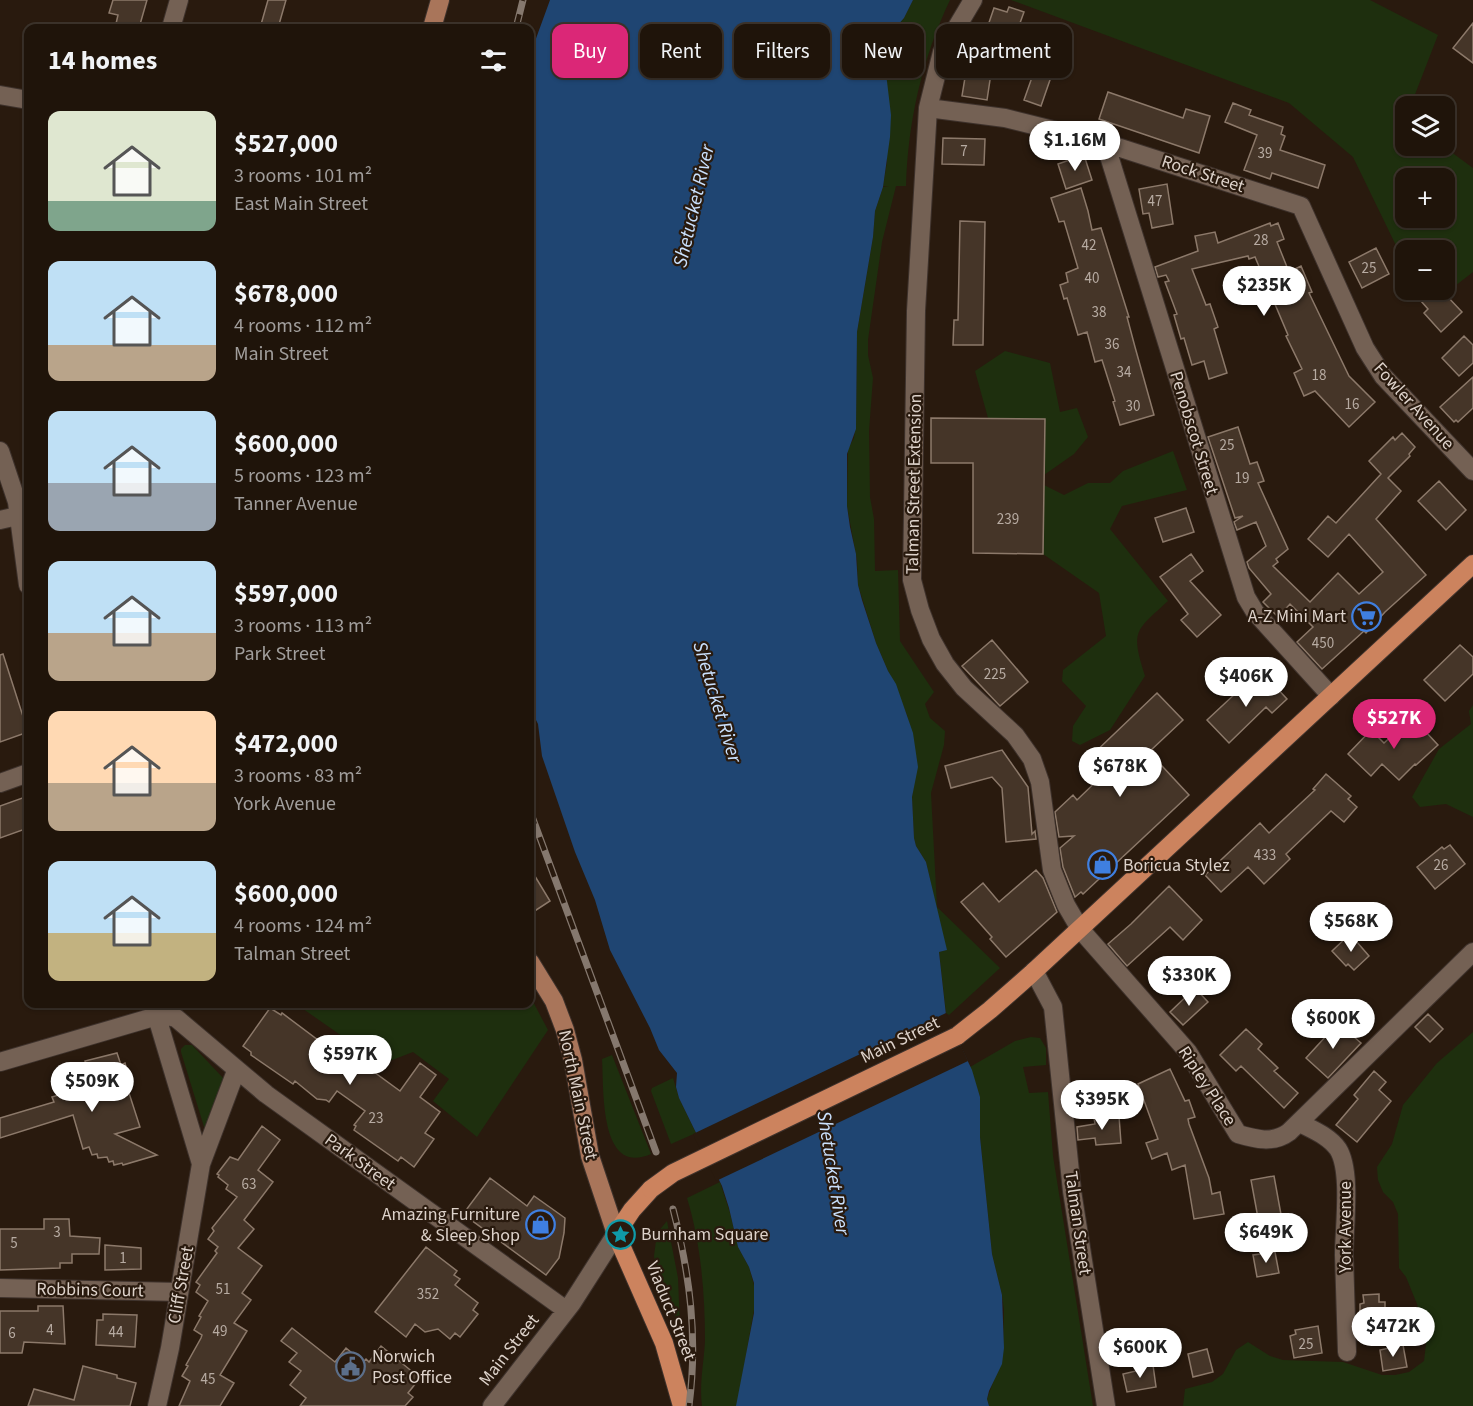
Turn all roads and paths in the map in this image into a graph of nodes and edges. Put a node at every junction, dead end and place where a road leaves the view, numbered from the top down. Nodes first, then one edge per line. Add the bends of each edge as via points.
1 (179, 0) edge
2 (440, 0) edge
3 (973, 0) edge
4 (172, 24) edge
5 (433, 24) edge
6 (0, 94) edge
7 (24, 99) edge
8 (928, 108) junction
9 (1105, 143) junction
10 (1301, 206) joint
11 (0, 451) edge
12 (1473, 471) edge
13 (24, 517) edge
14 (0, 520) edge
15 (1473, 564) edge
16 (1331, 696) junction
17 (24, 774) edge
18 (0, 783) edge
19 (1080, 929) junction
20 (1473, 952) edge
21 (534, 968) edge
22 (1034, 971) junction
23 (155, 1010) edge
24 (0, 1062) edge
25 (236, 1071) junction
26 (1299, 1123) junction
27 (201, 1164) junction
28 (616, 1234) junction
29 (0, 1288) edge
30 (179, 1292) junction
31 (566, 1310) junction
32 (1347, 1352) dead end
33 (157, 1406) edge
34 (492, 1406) edge
35 (682, 1406) edge
36 (1106, 1406) edge

1 - 4 street
2 - 5 main road
3 - 8 street, Talman Street Extension via 942,52
6 - 7 street
8 - 9 street, Rock Street via 1005,118
8 - 19 street, Talman Street Extension via 916,311 912,580 920,610 945,664 964,688 1015,735 1032,759 1040,782 1052,870
9 - 10 street, Rock Street
9 - 16 street, Penobscot Street via 1246,597
10 - 12 street, Fowler Avenue via 1377,367
11 - 13 street
13 - 14 street
15 - 16 highway, Main Street
16 - 19 highway, Main Street
17 - 18 street
19 - 22 highway, Main Street
19 - 26 street, Ripley Place via 1188,1052 1238,1134 1270,1140 1284,1136
20 - 26 street
21 - 28 main road, North Main Street via 554,1001 565,1030 590,1156
22 - 28 highway, Main Street, bridge via 957,1036 673,1173 651,1189
22 - 36 street, Talman Street via 1053,1007 1072,1191
23 - 24 street
23 - 25 street, Park Street via 182,1021
23 - 27 street, Cliff Street
25 - 27 street, Cliff Street
25 - 31 street, Park Street
26 - 32 street, York Avenue via 1333,1143 1343,1163
27 - 30 street, Cliff Street
28 - 31 street, Main Street
28 - 35 highway, Viaduct Street via 666,1350
29 - 30 street, Robbins Court
30 - 33 street, Cliff Street
31 - 34 street, Main Street

